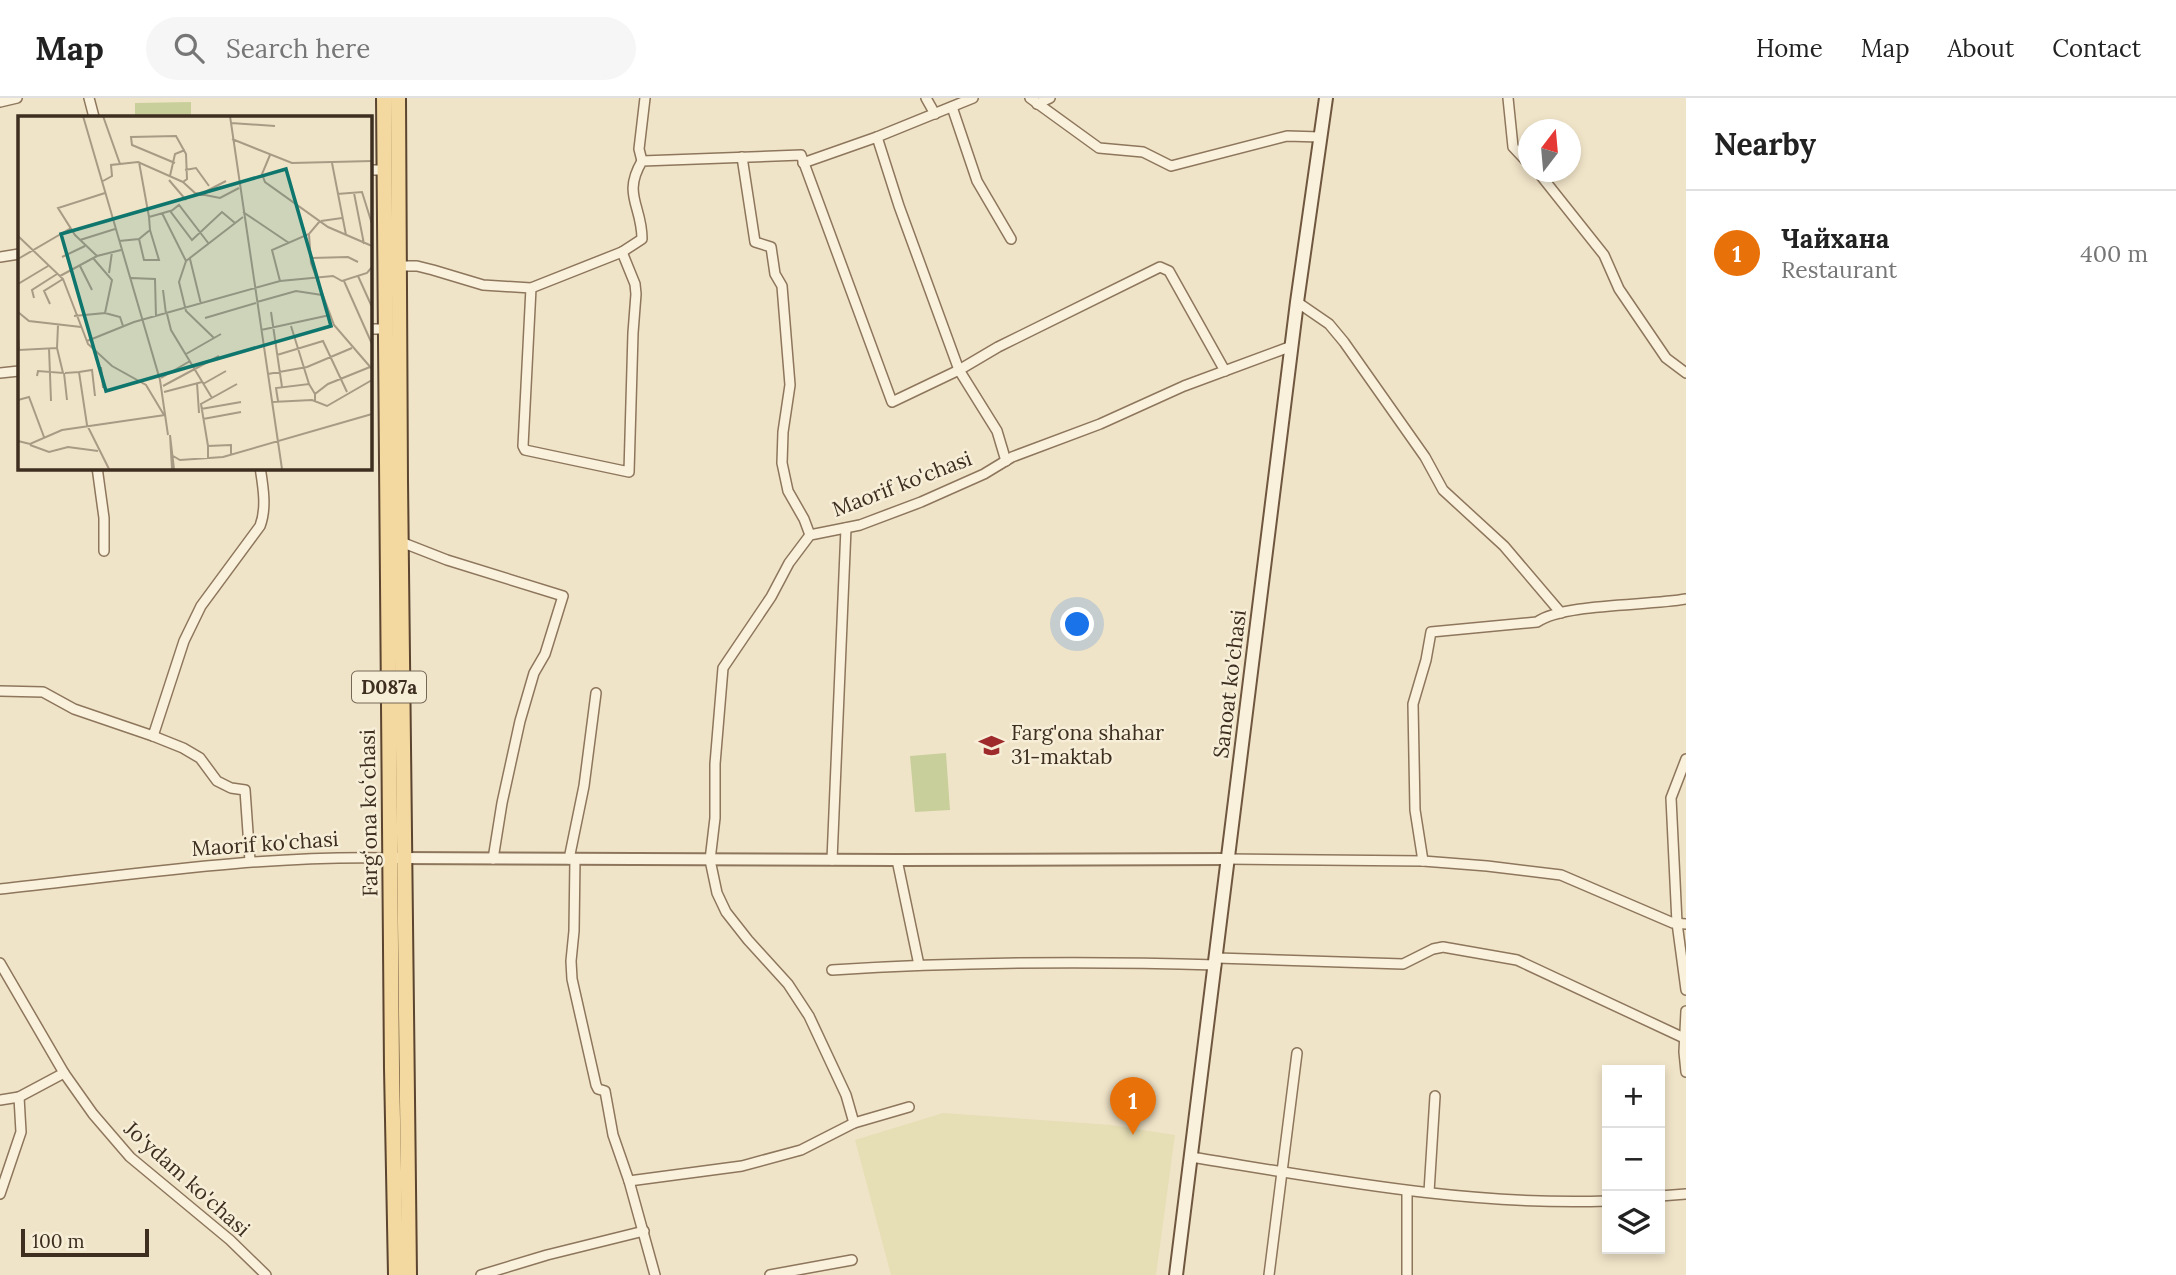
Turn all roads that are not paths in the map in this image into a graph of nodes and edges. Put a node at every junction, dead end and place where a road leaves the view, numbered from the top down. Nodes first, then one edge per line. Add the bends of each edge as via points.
1 (17, 98) edge
2 (89, 98) edge
3 (384, 98) edge
4 (398, 98) edge
5 (645, 98) edge
6 (926, 98) edge
7 (973, 98) edge
8 (1050, 98) edge
9 (1326, 98) edge
10 (1508, 98) edge
11 (1033, 101) edge
12 (0, 102) edge
13 (952, 107) junction
14 (935, 114) junction
15 (94, 116) edge
16 (877, 137) junction
17 (1320, 137) junction
18 (1518, 152) edge
19 (742, 158) junction
20 (642, 160) junction
21 (803, 163) junction
22 (371, 170) edge
23 (385, 170) junction
24 (1546, 182) edge
25 (1011, 239) dead end
26 (622, 252) junction
27 (18, 254) edge
28 (0, 257) edge
29 (392, 266) junction
30 (531, 288) junction
31 (1297, 302) junction
32 (371, 329) edge
33 (386, 329) junction
34 (1292, 346) junction
35 (959, 370) junction
36 (18, 371) edge
37 (1226, 371) junction
38 (0, 373) edge
39 (1686, 373) edge
40 (1006, 461) junction
41 (97, 469) edge
42 (260, 469) edge
43 (846, 528) junction
44 (810, 535) junction
45 (401, 542) junction
46 (104, 551) dead end
47 (1686, 599) edge
48 (1561, 613) junction
49 (0, 691) edge
50 (596, 693) dead end
51 (153, 736) junction
52 (1685, 763) edge
53 (397, 858) junction
54 (493, 859) junction
55 (572, 859) junction
56 (1227, 859) junction
57 (710, 860) junction
58 (832, 860) junction
59 (897, 860) junction
60 (250, 861) junction
61 (1423, 861) junction
62 (0, 890) edge
63 (1681, 923) edge
64 (1216, 961) junction
65 (0, 963) edge
66 (919, 965) junction
67 (832, 970) dead end
68 (1686, 990) edge
69 (1686, 1011) edge
70 (1684, 1038) edge
71 (1297, 1053) dead end
72 (1686, 1072) edge
73 (64, 1073) junction
74 (1435, 1096) dead end
75 (19, 1097) junction
76 (0, 1100) edge
77 (909, 1107) dead end
78 (855, 1123) junction
79 (1191, 1157) junction
80 (1283, 1172) junction
81 (629, 1181) junction
82 (1407, 1191) junction
83 (1429, 1192) junction
84 (0, 1194) edge
85 (1686, 1194) edge
86 (1665, 1196) edge
87 (1602, 1201) edge
88 (644, 1231) junction
89 (852, 1260) dead end
90 (266, 1275) edge
91 (396, 1275) edge
92 (410, 1275) edge
93 (481, 1275) edge
94 (655, 1275) edge
95 (770, 1275) edge
96 (1176, 1275) edge
97 (1269, 1275) edge
98 (1407, 1275) edge

1 - 12 street
2 - 15 street
3 - 23 main road, Fargʻona koʻchasi / D087a
4 - 29 main road, Fargʻona koʻchasi / D087a
5 - 20 street via 639,149
6 - 14 street
7 - 13 street
8 - 11 street
9 - 17 main road, Sanoat ko'chasi
10 - 18 street via 1513,147
11 - 17 street via 1099,148 1143,152 1171,166 1287,136
13 - 14 street
13 - 25 street via 977,181
14 - 16 street
16 - 21 street
16 - 35 street
17 - 31 main road, Sanoat ko'chasi
19 - 20 street
19 - 21 street via 800,155
19 - 44 street via 755,242 771,247 782,286 790,385 782,463 788,491
20 - 26 street via 632,188 642,239
21 - 35 street via 892,402
22 - 23 street
23 - 29 main road, Fargʻona koʻchasi / D087a
24 - 39 street via 1604,255 1619,289 1666,358
26 - 30 street
26 - 30 street via 636,294 629,472 525,450
27 - 28 street
29 - 30 street via 417,266 482,285
29 - 33 main road, Fargʻona koʻchasi / D087a
29 - 45 main road, Fargʻona koʻchasi / D087a
31 - 34 main road, Sanoat ko'chasi
31 - 48 street via 1329,324 1344,342 1443,490 1504,546
32 - 33 street
33 - 53 main road, Fargʻona koʻchasi / D087a
34 - 37 street, Maorif ko'chasi
34 - 56 main road, Sanoat ko'chasi
35 - 37 street via 1160,267 1169,271
35 - 40 street via 997,431
36 - 38 street
37 - 40 street, Maorif ko'chasi
40 - 43 street, Maorif ko'chasi via 921,502
41 - 46 street
42 - 51 street via 263,520 201,606
43 - 44 street, Maorif ko'chasi
43 - 58 street
44 - 57 street, Maorif ko'chasi via 723,668
45 - 53 main road, Fargʻona koʻchasi / D087a
45 - 54 street via 563,596 520,721
47 - 48 street
48 - 61 street via 1537,622 1432,632 1413,704 1415,810
49 - 51 street via 43,692 74,709
50 - 55 street
51 - 60 street via 200,758 217,781 245,790
52 - 63 street via 1671,798
53 - 54 street, Maorif ko'chasi
53 - 60 street, Maorif ko'chasi
53 - 91 main road, Fargʻona koʻchasi / D087a
53 - 92 main road, Fargʻona koʻchasi / D087a
54 - 55 street, Maorif ko'chasi
55 - 57 street, Maorif ko'chasi
55 - 81 street via 572,979 596,1085 605,1091 613,1135
56 - 59 street, Maorif ko'chasi
56 - 61 street
56 - 64 main road, Sanoat ko'chasi
57 - 58 street, Maorif ko'chasi
57 - 78 street via 726,912 788,984 809,1016
58 - 59 street, Maorif ko'chasi
59 - 66 street
60 - 62 street, Maorif ko'chasi
61 - 63 street via 1561,876
63 - 68 street
64 - 66 street
64 - 70 street via 1403,964 1443,947 1517,960
64 - 79 main road, Sanoat ko'chasi
65 - 73 street, Jo'ydam ko'chasi
66 - 67 street
69 - 70 street
70 - 72 street
71 - 80 street
73 - 75 street
73 - 90 street, Jo'ydam ko'chasi via 130,1157
74 - 83 street
75 - 76 street
75 - 84 street via 20,1132
77 - 78 street
78 - 81 street via 801,1150 742,1166
79 - 80 street
79 - 96 main road, Sanoat ko'chasi
80 - 82 street
80 - 97 street
81 - 88 street
82 - 83 street
82 - 98 street
83 - 87 street
85 - 86 street
88 - 93 street
88 - 94 street
89 - 95 street

